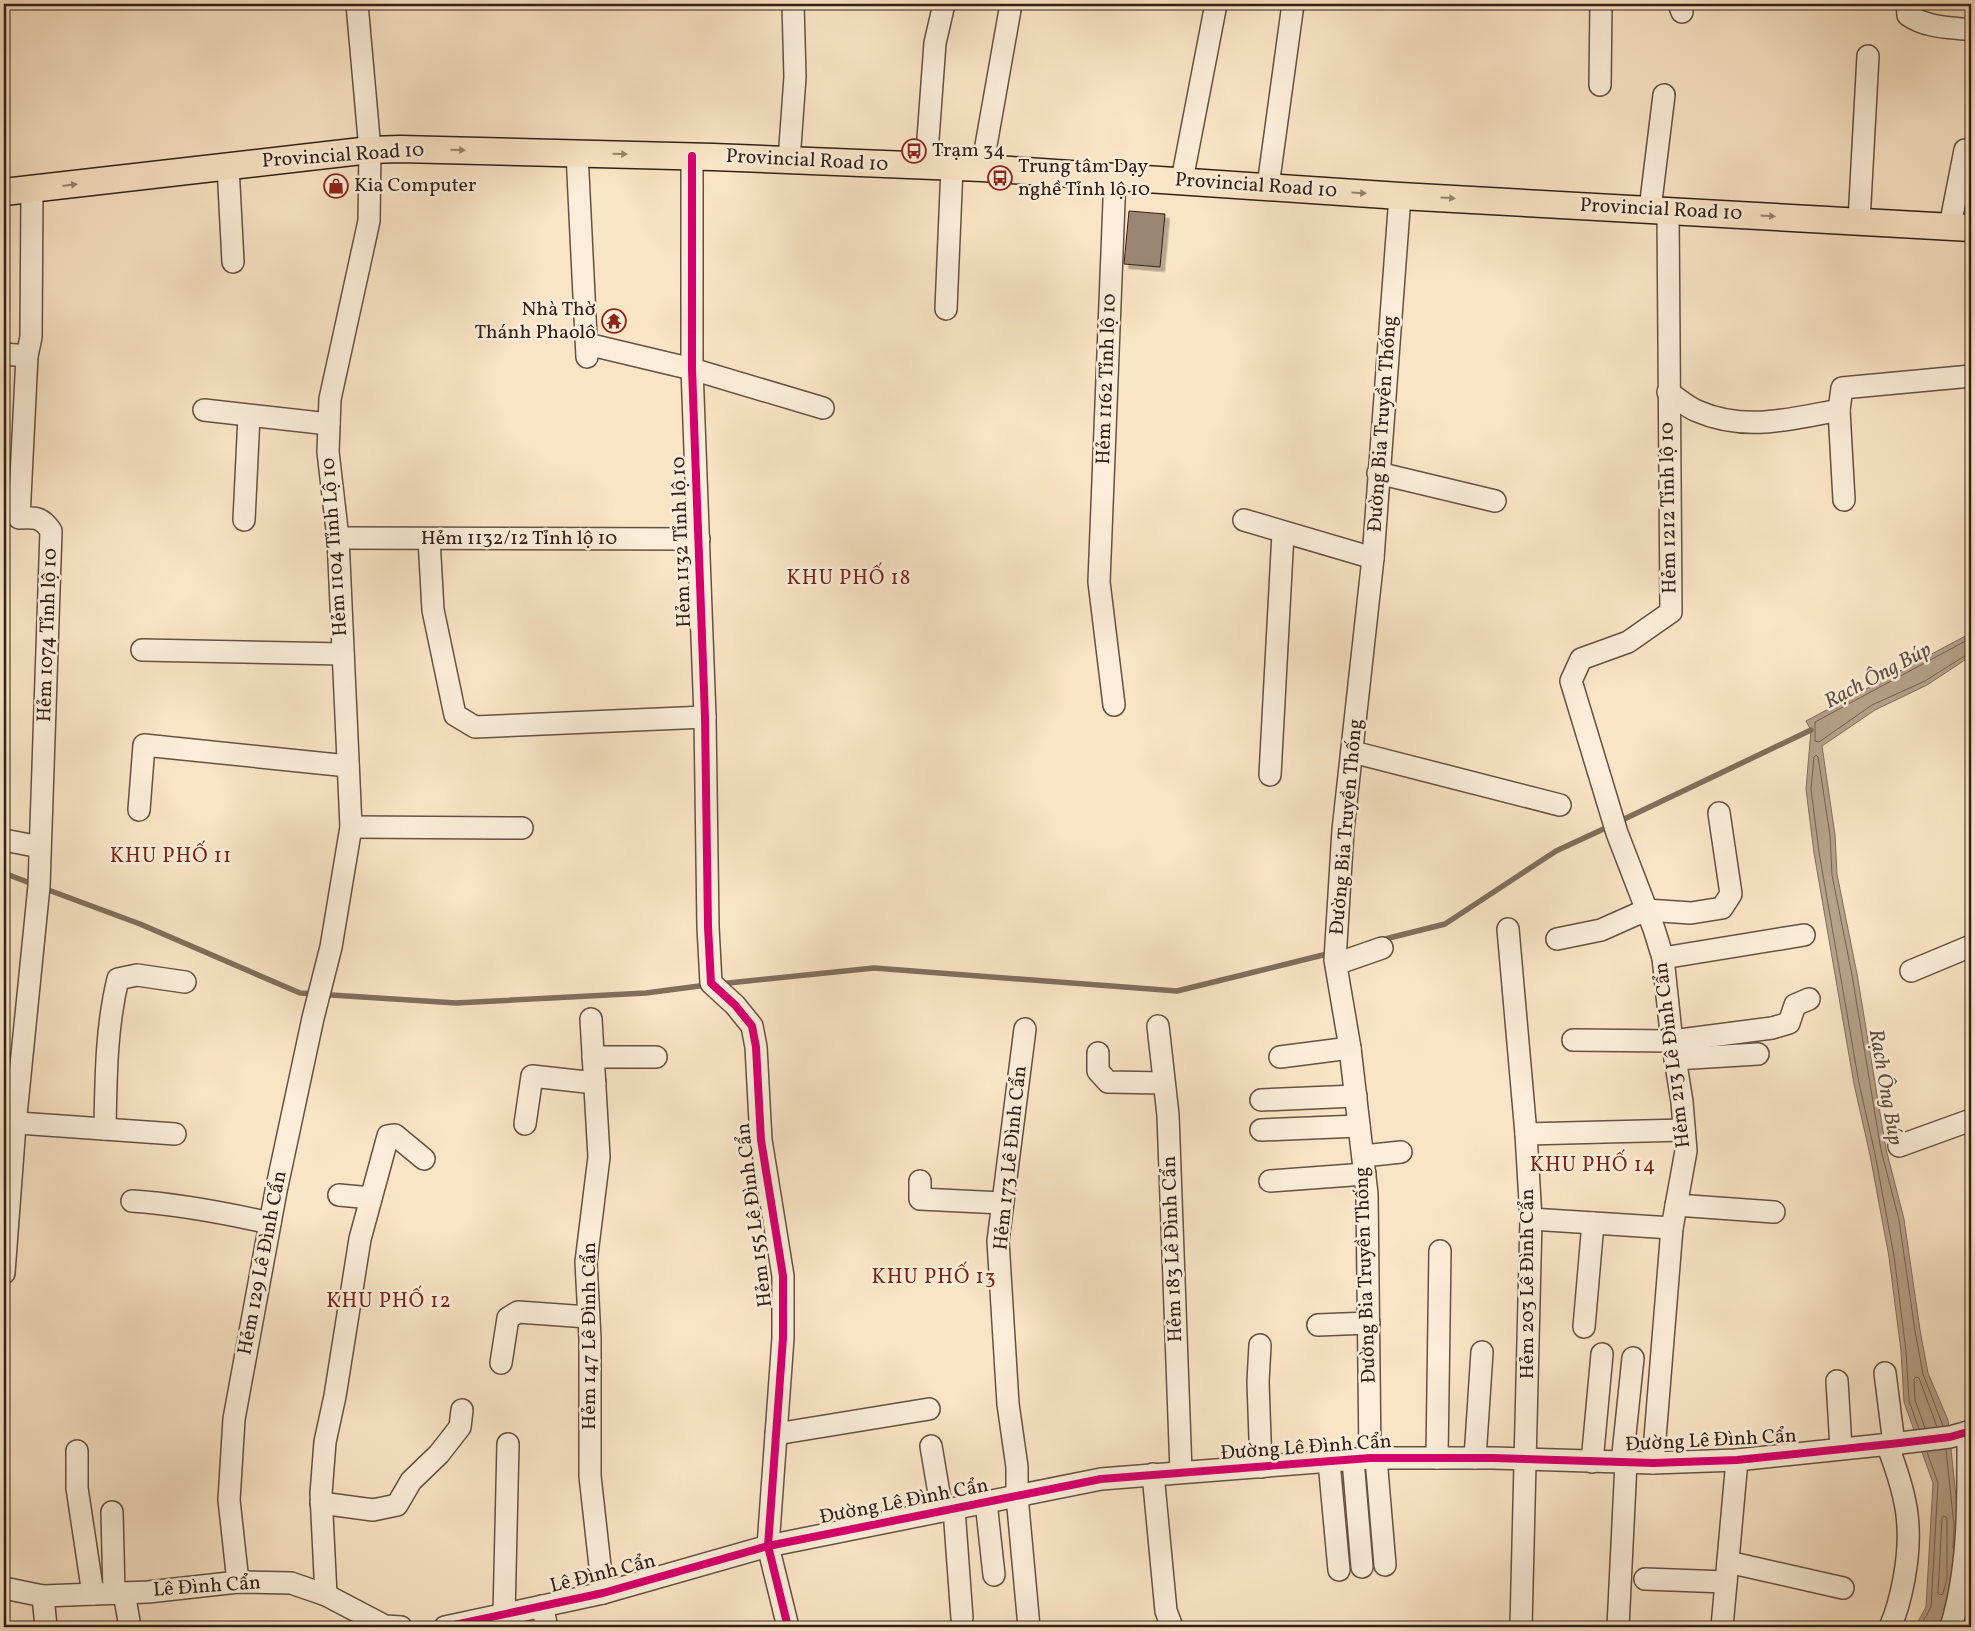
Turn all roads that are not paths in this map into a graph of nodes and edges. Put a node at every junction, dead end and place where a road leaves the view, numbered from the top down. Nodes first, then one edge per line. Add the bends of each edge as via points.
1 (357, 4) edge
2 (794, 4) edge
3 (944, 4) edge
4 (1011, 4) edge
5 (1216, 4) edge
6 (1293, 4) edge
7 (1601, 4) edge
8 (1910, 4) edge
9 (1971, 30) edge
10 (1868, 56) dead end
11 (1600, 85) dead end
12 (1664, 94) dead end
13 (370, 150) junction
14 (1964, 150) dead end
15 (577, 153) junction
16 (692, 156) junction
17 (789, 160) junction
18 (228, 166) junction
19 (926, 166) junction
20 (952, 167) junction
21 (982, 168) junction
22 (1115, 176) junction
23 (1182, 180) junction
24 (1268, 186) junction
25 (32, 189) junction
26 (4, 192) edge
27 (1400, 196) junction
28 (1659, 209) junction
29 (1859, 221) junction
30 (1961, 227) edge
31 (233, 262) dead end
32 (946, 309) dead end
33 (4, 354) edge
34 (27, 356) junction
35 (692, 369) junction
36 (1971, 376) edge
37 (1668, 392) junction
38 (823, 408) dead end
39 (204, 410) dead end
40 (1839, 410) junction
41 (248, 416) junction
42 (329, 424) junction
43 (1378, 473) junction
44 (1844, 500) dead end
45 (1495, 501) dead end
46 (11, 518) edge
47 (244, 520) dead end
48 (1244, 520) dead end
49 (1283, 533) junction
50 (338, 538) junction
51 (429, 539) junction
52 (699, 539) junction
53 (1373, 558) junction
54 (142, 650) dead end
55 (343, 654) junction
56 (1114, 704) dead end
57 (705, 717) junction
58 (1353, 752) junction
59 (348, 766) junction
60 (1270, 775) dead end
61 (1560, 805) dead end
62 (139, 810) dead end
63 (1719, 813) dead end
64 (351, 827) junction
65 (522, 828) dead end
66 (1617, 833) joint
67 (4, 840) edge
68 (40, 847) junction
69 (1646, 910) junction
70 (708, 927) joint
71 (1508, 929) dead end
72 (1804, 935) dead end
73 (1558, 939) dead end
74 (1971, 946) edge
75 (331, 947) joint
76 (1382, 948) dead end
77 (1663, 958) junction
78 (1336, 962) junction
79 (1911, 971) dead end
80 (185, 982) dead end
81 (1809, 999) dead end
82 (591, 1019) dead end
83 (1158, 1026) dead end
84 (1025, 1029) dead end
85 (1573, 1040) dead end
86 (1350, 1048) junction
87 (1674, 1050) junction
88 (1098, 1053) dead end
89 (1758, 1054) dead end
90 (593, 1057) junction
91 (656, 1057) dead end
92 (1280, 1057) dead end
93 (595, 1083) junction
94 (1164, 1083) junction
95 (1356, 1096) junction
96 (1262, 1100) dead end
97 (1971, 1120) edge
98 (9, 1124) edge
99 (524, 1124) dead end
100 (1359, 1126) junction
101 (105, 1128) junction
102 (1261, 1130) dead end
103 (1684, 1130) junction
104 (174, 1134) dead end
105 (1526, 1134) junction
106 (1899, 1146) dead end
107 (1401, 1152) dead end
108 (424, 1159) dead end
109 (1364, 1165) junction
110 (920, 1181) dead end
111 (1270, 1181) dead end
112 (339, 1196) dead end
113 (371, 1198) junction
114 (132, 1201) dead end
115 (1002, 1203) junction
116 (1676, 1204) junction
117 (1774, 1212) dead end
118 (1531, 1219) junction
119 (270, 1223) junction
120 (1594, 1223) junction
121 (1672, 1228) junction
122 (1440, 1251) dead end
123 (4, 1262) edge
124 (588, 1318) junction
125 (1369, 1323) junction
126 (1318, 1325) dead end
127 (1584, 1327) dead end
128 (1260, 1345) dead end
129 (1482, 1352) dead end
130 (1602, 1354) dead end
131 (1633, 1358) dead end
132 (501, 1363) dead end
133 (1885, 1373) dead end
134 (1837, 1381) dead end
135 (929, 1408) dead end
136 (462, 1410) dead end
137 (1963, 1433) edge
138 (776, 1434) junction
139 (508, 1444) dead end
140 (1894, 1444) junction
141 (931, 1446) dead end
142 (1841, 1448) junction
143 (77, 1452) dead end
144 (1437, 1458) junction
145 (1476, 1458) junction
146 (1366, 1459) junction
147 (1526, 1460) junction
148 (1737, 1460) junction
149 (1329, 1462) junction
150 (1592, 1462) junction
151 (1624, 1463) junction
152 (1653, 1463) junction
153 (1261, 1467) junction
154 (1182, 1472) junction
155 (1153, 1474) junction
156 (1017, 1496) junction
157 (986, 1502) junction
158 (322, 1503) junction
159 (948, 1510) junction
160 (112, 1512) dead end
161 (768, 1546) junction
162 (1385, 1565) dead end
163 (1362, 1568) dead end
164 (1339, 1570) dead end
165 (1727, 1572) junction
166 (994, 1575) dead end
167 (1645, 1579) dead end
168 (238, 1582) junction
169 (4, 1588) edge
170 (1843, 1588) dead end
171 (110, 1593) junction
172 (603, 1593) junction
173 (326, 1594) junction
174 (43, 1596) junction
175 (1965, 1603) edge
176 (542, 1606) junction
177 (504, 1615) junction
178 (962, 1618) dead end
179 (46, 1627) edge
180 (130, 1627) edge
181 (390, 1627) edge
182 (445, 1627) edge
183 (547, 1627) edge
184 (788, 1627) edge
185 (1029, 1627) edge
186 (1172, 1627) edge
187 (1521, 1627) edge
188 (1618, 1627) edge
189 (1722, 1627) edge
190 (1890, 1627) edge
191 (1951, 1627) edge

1 - 13 street, Hẻm 1104 Tỉnh Lộ 10
2 - 17 street via 795,77
3 - 19 street via 935,43
4 - 21 street
5 - 23 street
6 - 24 street
7 - 11 street
8 - 9 street via 1907,5 1908,14 1915,20 1930,26
10 - 29 street
12 - 28 street, Hẻm 1212 Tỉnh lộ 10
13 -> 15 main road, Provincial Road 10
13 - 18 main road, Provincial Road 10
13 - 42 street, Hẻm 1104 Tỉnh Lộ 10 via 369,221 330,399
14 - 30 street
15 -> 16 main road, Provincial Road 10
15 - 35 street via 587,351
16 - 17 main road, Provincial Road 10
16 - 35 street, Hẻm 1132 Tỉnh lộ 10
17 - 19 main road, Provincial Road 10
25 -> 18 main road, Provincial Road 10
18 - 31 street
19 - 20 main road, Provincial Road 10
20 - 21 main road, Provincial Road 10
20 - 32 street
21 - 22 main road, Provincial Road 10
22 - 23 main road, Provincial Road 10
22 - 56 street, Hẻm 1162 Tỉnh lộ 10 via 1099,582
23 - 24 main road, Provincial Road 10
24 -> 27 main road, Provincial Road 10
25 - 26 main road, Provincial Road 10
25 - 34 street, Hẻm 1074 Tỉnh lộ 10 via 31,337
27 -> 28 main road, Provincial Road 10
27 - 43 street, Đường Bia Truyền Thống
28 -> 29 main road, Provincial Road 10
28 - 37 street, Hẻm 1212 Tỉnh lộ 10
29 - 30 main road, Provincial Road 10
33 - 34 street
34 - 46 street, Hẻm 1074 Tỉnh lộ 10
35 - 38 street
35 - 52 street, Hẻm 1132 Tỉnh lộ 10
36 - 40 street via 1842,388
37 - 40 street via 1697,411 1733,421 1767,424
37 - 66 street, Hẻm 1212 Tỉnh lộ 10 via 1671,612 1628,642 1581,659 1571,681
39 - 41 street
40 - 44 street
41 - 42 street
41 - 47 street
42 - 50 street, Hẻm 1104 Tỉnh Lộ 10 via 328,452
43 - 45 street
43 - 53 street, Đường Bia Truyền Thống
46 - 68 street, Hẻm 1074 Tỉnh lộ 10 via 37,516 51,531
48 - 49 street
49 - 53 street
49 - 60 street
50 - 51 street, Hẻm 1132/12 Tỉnh lộ 10
50 - 55 street, Hẻm 1104 Tỉnh Lộ 10
51 - 52 street, Hẻm 1132/12 Tỉnh lộ 10
51 - 57 street via 432,610 455,714 475,727
52 - 57 street, Hẻm 1132 Tỉnh lộ 10
53 - 58 street, Đường Bia Truyền Thống
54 - 55 street
55 - 59 street, Hẻm 1104 Tỉnh Lộ 10
57 - 70 street, Hẻm 1132 Tỉnh lộ 10
58 - 61 street
58 - 78 street, Đường Bia Truyền Thống via 1343,830
59 - 62 street via 144,746
59 - 64 street, Hẻm 1104 Tỉnh Lộ 10
63 - 69 street via 1731,894 1722,908 1691,913
64 - 65 street
64 - 75 street, Hẻm 1104 Tỉnh Lộ 10
66 - 69 street, Hẻm 213 Lê Đình Cẩn
67 - 68 street
68 - 98 street, Hẻm 1074 Tỉnh lộ 10 via 37,917
69 - 73 street via 1601,930
69 - 77 street, Hẻm 213 Lê Đình Cẩn
70 - 138 street, Hẻm 155 Lê Đình Cẩn via 711,982 752,1026 756,1047 761,1140 783,1276 783,1338
71 - 105 street, Hẻm 203 Lê Đình Cẩn
72 - 77 street
74 - 79 street
75 - 119 street, Hẻm 129 Lê Đình Cẩn
76 - 78 street
77 - 87 street, Hẻm 213 Lê Đình Cẩn
78 - 86 street, Đường Bia Truyền Thống
80 - 101 street via 136,975 118,979 106,1054
81 - 87 street via 1795,1005 1789,1023
82 - 90 street, Hẻm 147 Lê Đình Cẩn
83 - 94 street, Hẻm 183 Lê Đình Cẩn
84 - 115 street, Hẻm 173 Lê Đình Cẩn
85 - 87 street
86 - 92 street
86 - 95 street, Đường Bia Truyền Thống
87 - 89 street
87 - 103 street, Hẻm 213 Lê Đình Cẩn
88 - 94 street via 1098,1071 1108,1082
90 - 91 street
90 - 93 street, Hẻm 147 Lê Đình Cẩn
93 - 99 street via 532,1076
93 - 124 street, Hẻm 147 Lê Đình Cẩn via 599,1157 586,1262
94 - 154 street, Hẻm 183 Lê Đình Cẩn
95 - 96 street
95 - 100 street, Đường Bia Truyền Thống
97 - 106 street
98 - 101 street
98 - 123 street, Hẻm 1074 Tỉnh lộ 10
100 - 102 street
100 - 109 street, Đường Bia Truyền Thống
101 - 104 street
103 - 105 street
103 - 116 street, Hẻm 213 Lê Đình Cẩn via 1686,1151
105 - 118 street, Hẻm 203 Lê Đình Cẩn
107 - 109 street
108 - 113 street via 395,1135 388,1136
109 - 111 street
109 - 125 street, Đường Bia Truyền Thống
110 - 115 street via 920,1199
112 - 113 street
113 - 158 street via 360,1239 325,1442
114 - 119 street
115 - 156 street, Hẻm 173 Lê Đình Cẩn via 998,1241
116 - 117 street
116 - 121 street, Hẻm 213 Lê Đình Cẩn
118 - 120 street
118 - 147 street, Hẻm 203 Lê Đình Cẩn
119 - 168 street, Hẻm 129 Lê Đình Cẩn via 234,1418 229,1500
120 - 121 street
120 - 127 street
121 - 152 street, Hẻm 213 Lê Đình Cẩn
122 - 144 street
124 - 132 street via 518,1312 508,1318
124 - 172 street, Hẻm 147 Lê Đình Cẩn via 590,1476
125 - 126 street
125 - 146 street, Đường Bia Truyền Thống
128 - 153 street
129 - 145 street
130 - 150 street
131 - 151 street
133 - 140 street
134 - 142 street
135 - 138 street
136 - 158 street via 460,1426 439,1454 410,1481 397,1505 373,1510
137 - 140 street, Đường Lê Đình Cẩn
137 - 175 street via 1968,1501
138 - 161 street, Hẻm 155 Lê Đình Cẩn
139 - 177 street
140 - 142 street, Đường Lê Đình Cẩn
140 - 190 street via 1910,1526 1900,1597
141 - 159 street
142 - 148 street, Đường Lê Đình Cẩn
143 - 171 street via 76,1488
144 - 145 street, Đường Lê Đình Cẩn
144 - 146 street, Đường Lê Đình Cẩn
145 - 147 street, Đường Lê Đình Cẩn
146 - 149 street, Đường Lê Đình Cẩn
146 - 162 street
146 - 163 street
147 - 150 street, Đường Lê Đình Cẩn
147 - 187 street, Hẻm 203 Lê Đình Cẩn
148 - 152 street, Đường Lê Đình Cẩn
148 - 165 street
149 - 153 street, Đường Lê Đình Cẩn
149 - 164 street
150 - 151 street, Đường Lê Đình Cẩn
151 - 152 street, Đường Lê Đình Cẩn
151 - 188 street
153 - 154 street, Đường Lê Đình Cẩn
154 - 155 street, Đường Lê Đình Cẩn
155 - 156 street, Đường Lê Đình Cẩn via 1092,1481
155 - 186 street via 1166,1611
156 - 157 street, Đường Lê Đình Cẩn
156 - 185 street, Hẻm 173 Lê Đình Cẩn
157 - 159 street, Đường Lê Đình Cẩn
157 - 166 street
158 - 173 street
159 - 161 street, Đường Lê Đình Cẩn
159 - 178 street
160 - 171 street
161 - 172 street, Lê Đình Cẩn
161 - 184 street, Hẻm 155 Lê Đình Cẩn
165 - 167 street
165 - 170 street
165 - 189 street
168 - 171 street, Lê Đình Cẩn
168 - 173 street, Lê Đình Cẩn via 291,1583
169 - 174 street, Lê Đình Cẩn
171 - 174 street, Lê Đình Cẩn
171 - 180 street
172 - 176 street, Lê Đình Cẩn
173 - 181 street, Lê Đình Cẩn
174 - 179 street
175 - 191 street
176 - 177 street, Lê Đình Cẩn
176 - 183 street
177 - 182 street, Lê Đình Cẩn

